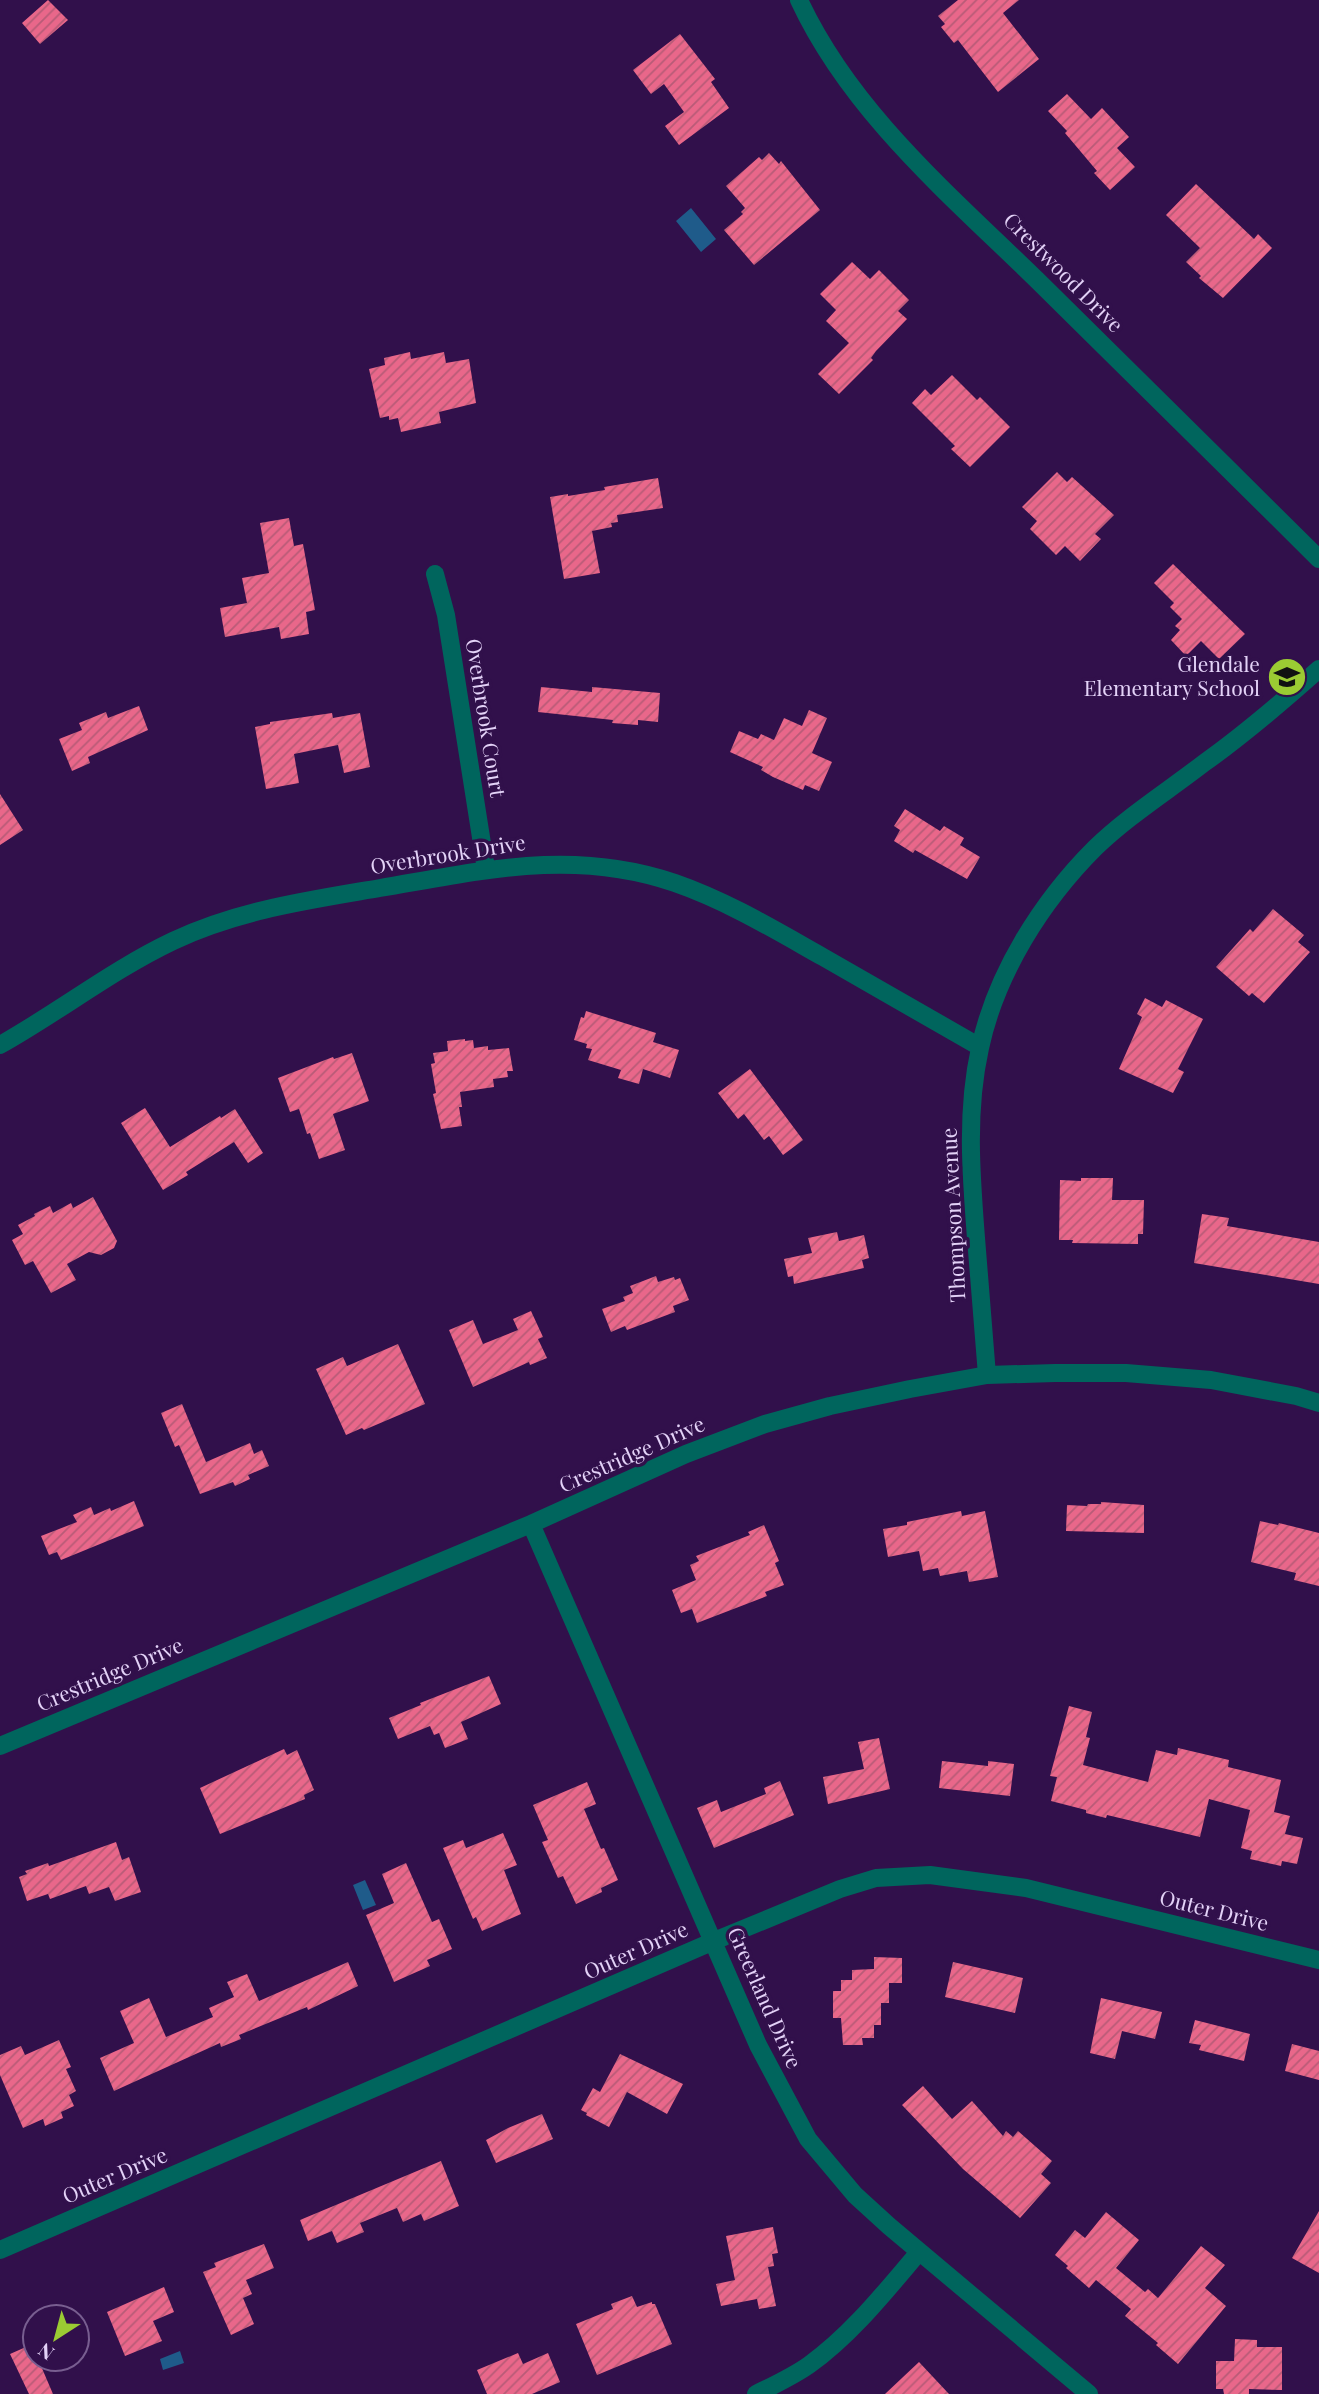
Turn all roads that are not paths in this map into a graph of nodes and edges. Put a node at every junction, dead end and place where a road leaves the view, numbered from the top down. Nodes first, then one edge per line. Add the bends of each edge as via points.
1 (799, 0) edge
2 (1319, 559) edge
3 (435, 575) dead end
4 (1319, 669) edge
5 (486, 869) junction
6 (0, 1045) edge
7 (980, 1047) junction
8 (987, 1375) junction
9 (1319, 1403) edge
10 (531, 1524) junction
11 (0, 1746) edge
12 (714, 1941) junction
13 (1319, 1960) edge
14 (0, 2250) edge
15 (919, 2252) junction
16 (756, 2394) edge
17 (1089, 2394) edge

1 - 2 street, Crestwood Drive via 850,85 927,172
3 - 5 street, Overbrook Court via 446,615
4 - 7 street, Thompson Avenue via 1264,719 1096,847 1056,892 1015,955
5 - 6 street, Overbrook Drive via 214,923 125,966
5 - 7 street, Overbrook Drive via 585,864 673,882 766,925
7 - 8 street, Thompson Avenue via 970,1143
8 - 9 street, Crestridge Drive via 1114,1373 1190,1378
8 - 10 street, Crestridge Drive via 910,1388 765,1424
10 - 11 street, Crestridge Drive
10 - 12 street, Greerland Drive
12 - 13 street, Outer Drive via 840,1889 876,1878 930,1875 1026,1888
12 - 14 street, Outer Drive
12 - 15 street, Greerland Drive via 758,2045 808,2139 855,2195
15 - 16 street via 830,2348 795,2374
15 - 17 street, Greerland Drive

